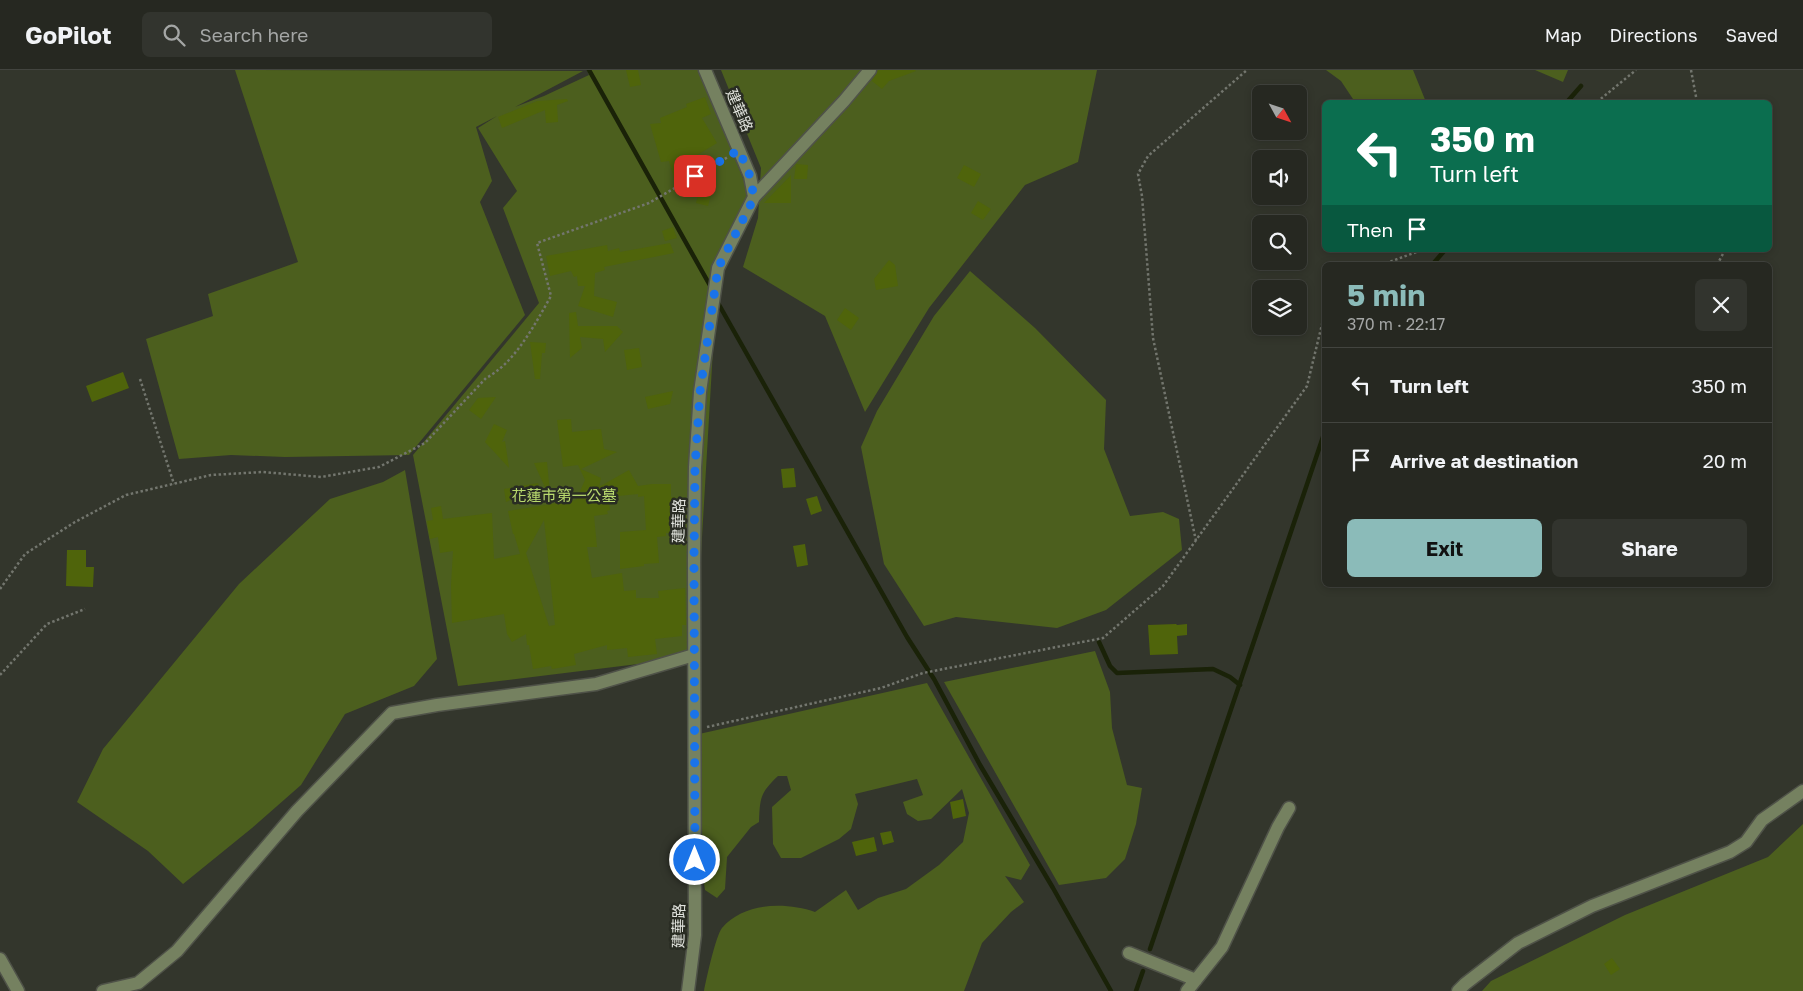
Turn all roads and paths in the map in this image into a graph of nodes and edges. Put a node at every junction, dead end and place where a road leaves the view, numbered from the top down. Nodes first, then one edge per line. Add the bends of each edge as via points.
1 (705, 70) edge
2 (870, 70) edge
3 (1247, 70) edge
4 (1636, 70) edge
5 (1690, 70) edge
6 (1599, 100) edge
7 (1697, 100) edge
8 (739, 150) junction
9 (754, 198) junction
10 (1417, 252) edge
11 (1389, 262) edge
12 (1322, 324) edge
13 (140, 379) dead end
14 (174, 484) junction
15 (1196, 541) junction
16 (0, 589) edge
17 (86, 610) dead end
18 (694, 655) junction
19 (0, 675) edge
20 (694, 730) junction
21 (1803, 790) edge
22 (1289, 808) dead end
23 (1129, 953) dead end
24 (0, 959) edge
25 (1196, 980) junction
26 (18, 991) edge
27 (102, 991) edge
28 (688, 991) edge
29 (1187, 991) edge
30 (1458, 991) edge

1 - 8 street, 建華路
2 - 9 street
3 - 15 path via 1148,156 1138,174 1153,338
4 - 6 path
5 - 7 path
8 - 9 street, 建華路 via 750,176
8 - 14 path via 654,200 537,243 551,296 530,333 498,372 486,378 426,443 379,467 321,477 263,472 211,475
9 - 18 street, 建華路 via 718,268 702,382 695,467
10 - 11 path
12 - 15 path via 1307,386
13 - 14 path
14 - 16 path via 126,495 75,522 25,554
15 - 20 path via 1163,586 1104,638 923,673 881,688
17 - 19 path via 47,624
18 - 20 street, 建華路
18 - 27 street via 596,684 392,714 297,811 176,951 138,983
20 - 28 street, 建華路 via 695,935
21 - 30 street via 1762,820 1746,842 1730,852 1592,906 1518,943
22 - 25 street via 1222,947
23 - 25 street
24 - 26 street
25 - 29 street

